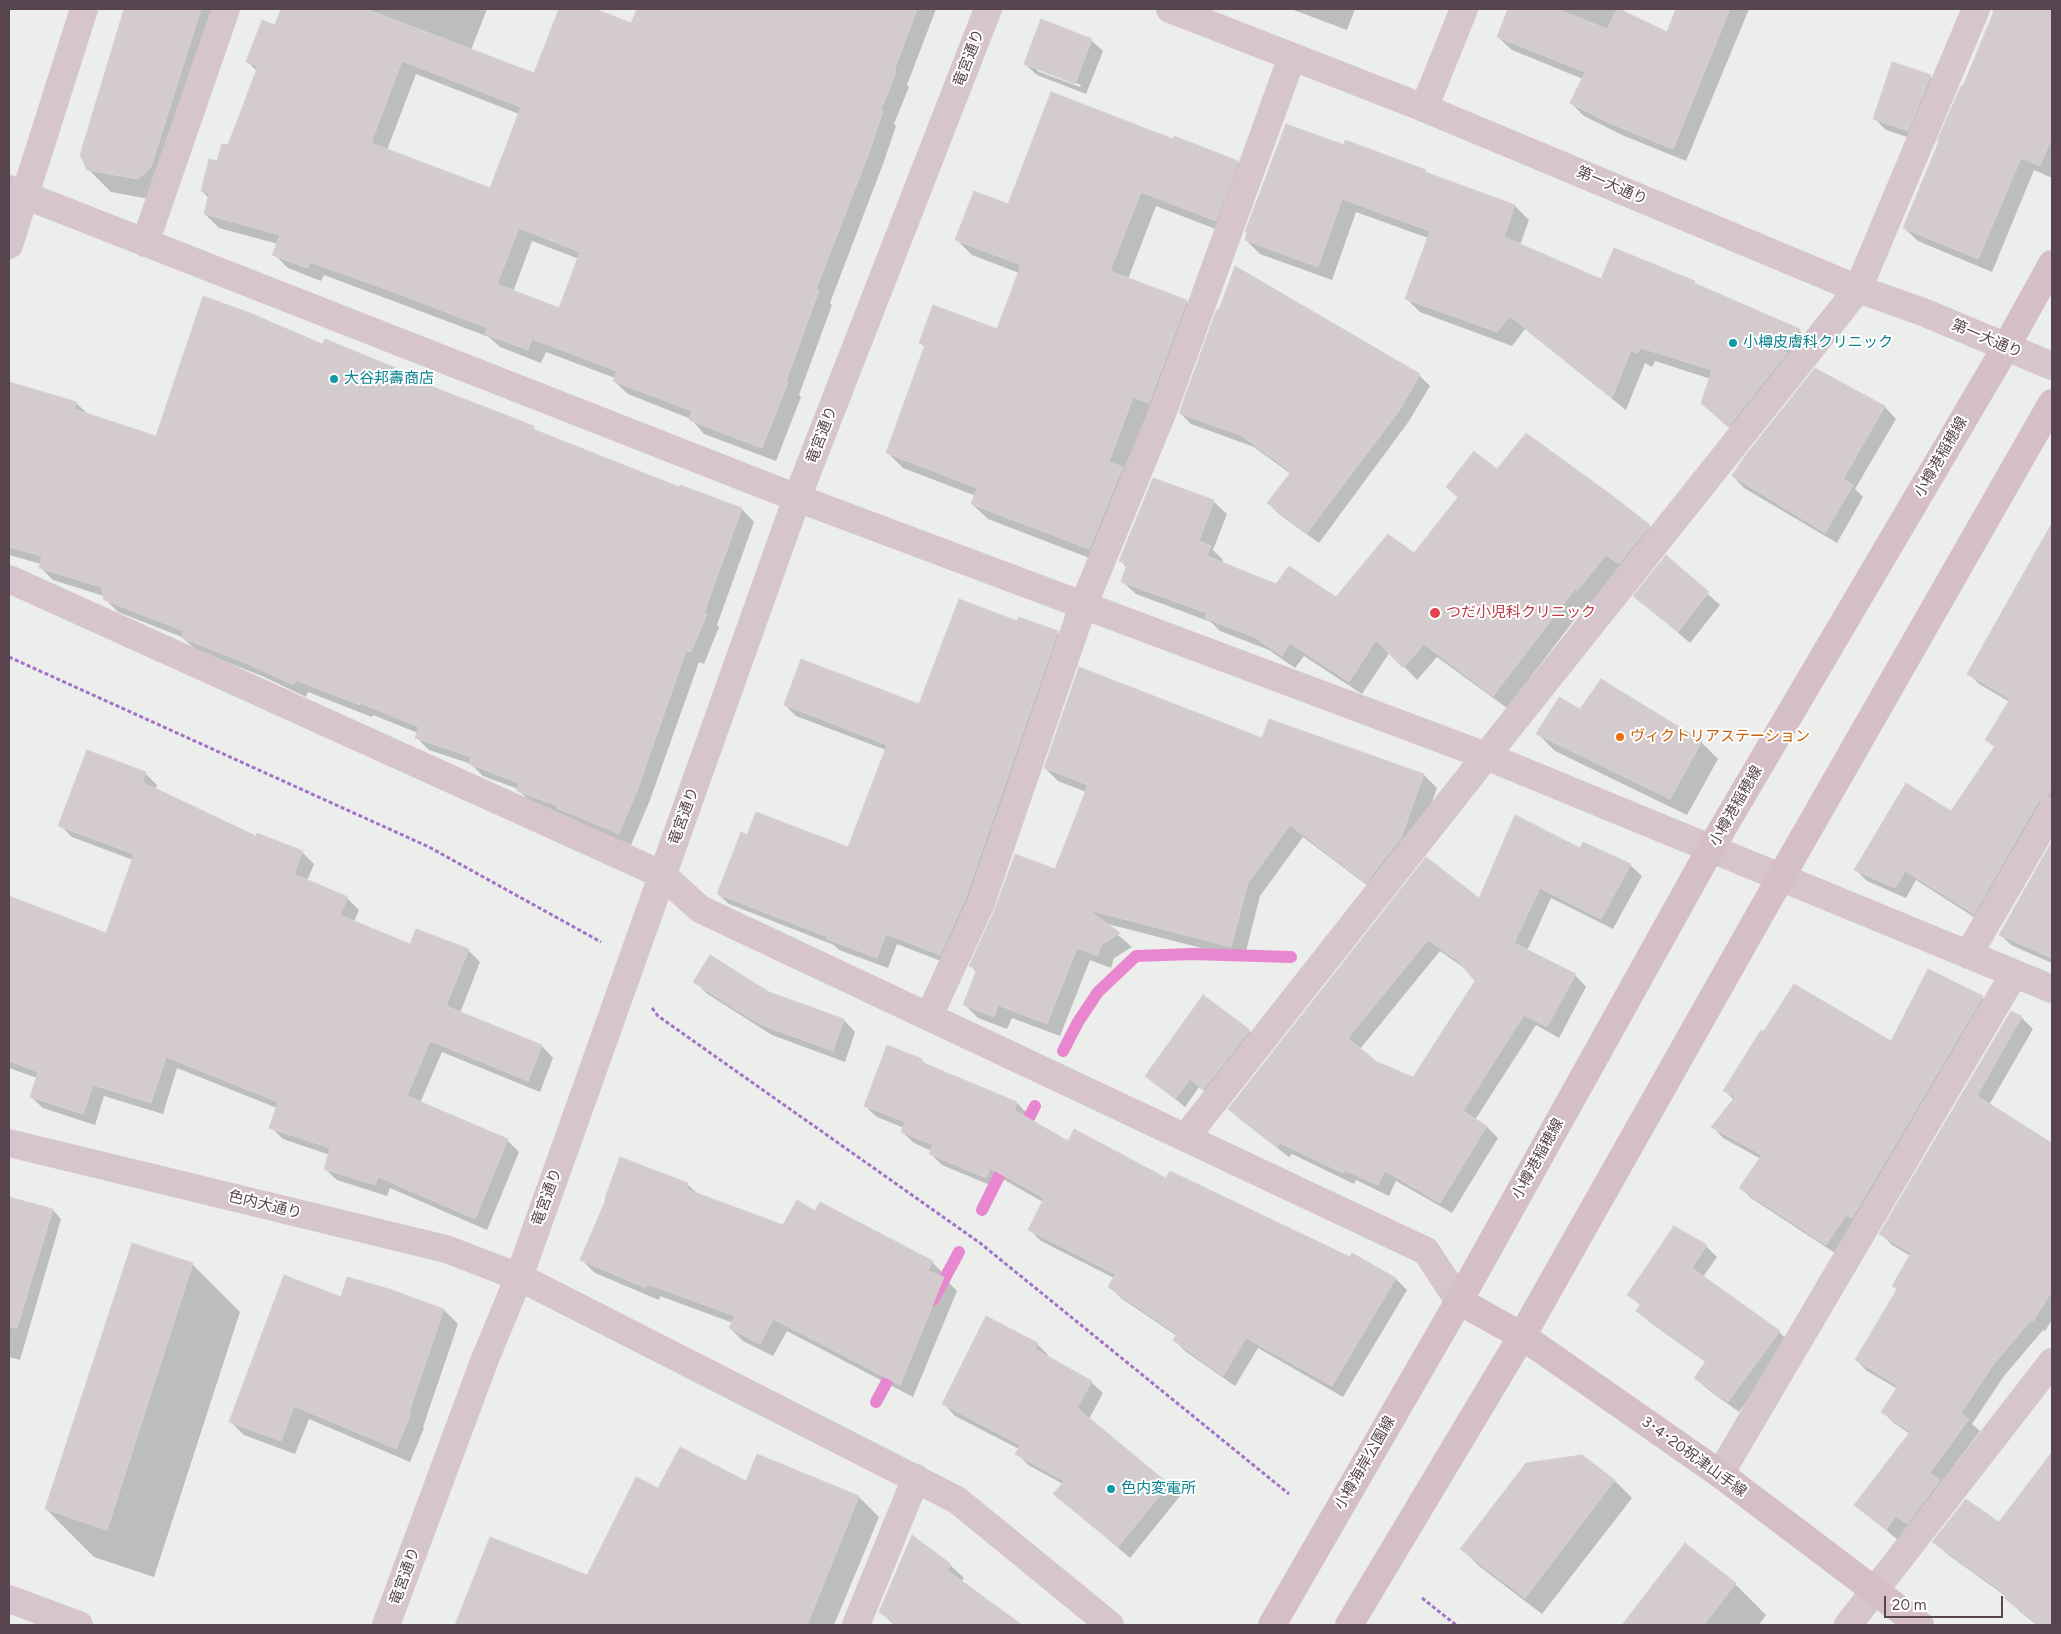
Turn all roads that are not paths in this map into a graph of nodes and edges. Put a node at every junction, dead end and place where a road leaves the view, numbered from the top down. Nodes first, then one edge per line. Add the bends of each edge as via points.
1 (84, 9) edge
2 (226, 9) edge
3 (988, 9) edge
4 (1170, 9) edge
5 (1464, 9) edge
6 (1976, 9) edge
7 (1292, 57) junction
8 (1424, 108) junction
9 (17, 192) edge
10 (145, 243) junction
11 (9, 245) edge
12 (2052, 264) edge
13 (1858, 289) junction
14 (2006, 347) junction
15 (2052, 366) edge
16 (2052, 403) edge
17 (797, 498) junction
18 (9, 579) edge
19 (1083, 606) junction
20 (1486, 756) junction
21 (2052, 810) edge
22 (1711, 848) junction
23 (663, 875) junction
24 (1781, 877) junction
25 (1968, 955) junction
26 (2014, 974) junction
27 (2052, 989) edge
28 (930, 1016) junction
29 (1185, 1138) junction
30 (9, 1143) edge
31 (519, 1277) junction
32 (1459, 1301) junction
33 (1522, 1336) junction
34 (2052, 1362) edge
35 (1720, 1474) junction
36 (916, 1478) junction
37 (1875, 1592) junction
38 (9, 1599) edge
39 (79, 1625) edge
40 (386, 1625) edge
41 (856, 1625) edge
42 (1110, 1625) edge
43 (1272, 1625) edge
44 (1349, 1625) edge
45 (1848, 1625) edge
46 (1920, 1625) edge

1 - 9 street
2 - 10 street
3 - 17 street, 竜宮通り
4 - 7 street, 第一大通り
5 - 8 street
6 - 13 street
7 - 8 street, 第一大通り
7 - 19 street via 1163,411
8 - 13 street, 第一大通り
9 - 10 street
9 - 11 street
10 - 17 street
12 - 14 main road, 小樽港稲穂線
13 - 14 street, 第一大通り
13 - 20 street
14 - 15 street, 第一大通り
14 - 22 main road, 小樽港稲穂線
16 - 24 main road
17 - 19 street
17 - 23 street, 竜宮通り
18 - 23 street
19 - 20 street
19 - 28 street via 981,903
20 - 22 street
20 - 29 street
21 - 25 street
22 - 24 street
22 - 32 main road, 小樽港稲穂線
23 - 28 street via 700,909
23 - 31 street, 竜宮通り
24 - 25 street
24 - 33 main road
25 - 26 street
26 - 27 street
26 - 35 street
28 - 29 street
29 - 32 street via 1426,1251
30 - 31 street, 色内大通り via 446,1249
31 - 36 street, 色内大通り
31 - 40 street, 竜宮通り
32 - 33 main road, 3･4･20祝津山手線
32 - 43 main road, 小樽海岸公園線
33 - 35 main road, 3･4･20祝津山手線
33 - 44 main road
34 - 37 street
35 - 37 main road, 3･4･20祝津山手線
36 - 41 street
36 - 42 street, 色内大通り via 957,1500
37 - 45 street
37 - 46 main road, 3･4･20祝津山手線
38 - 39 street

